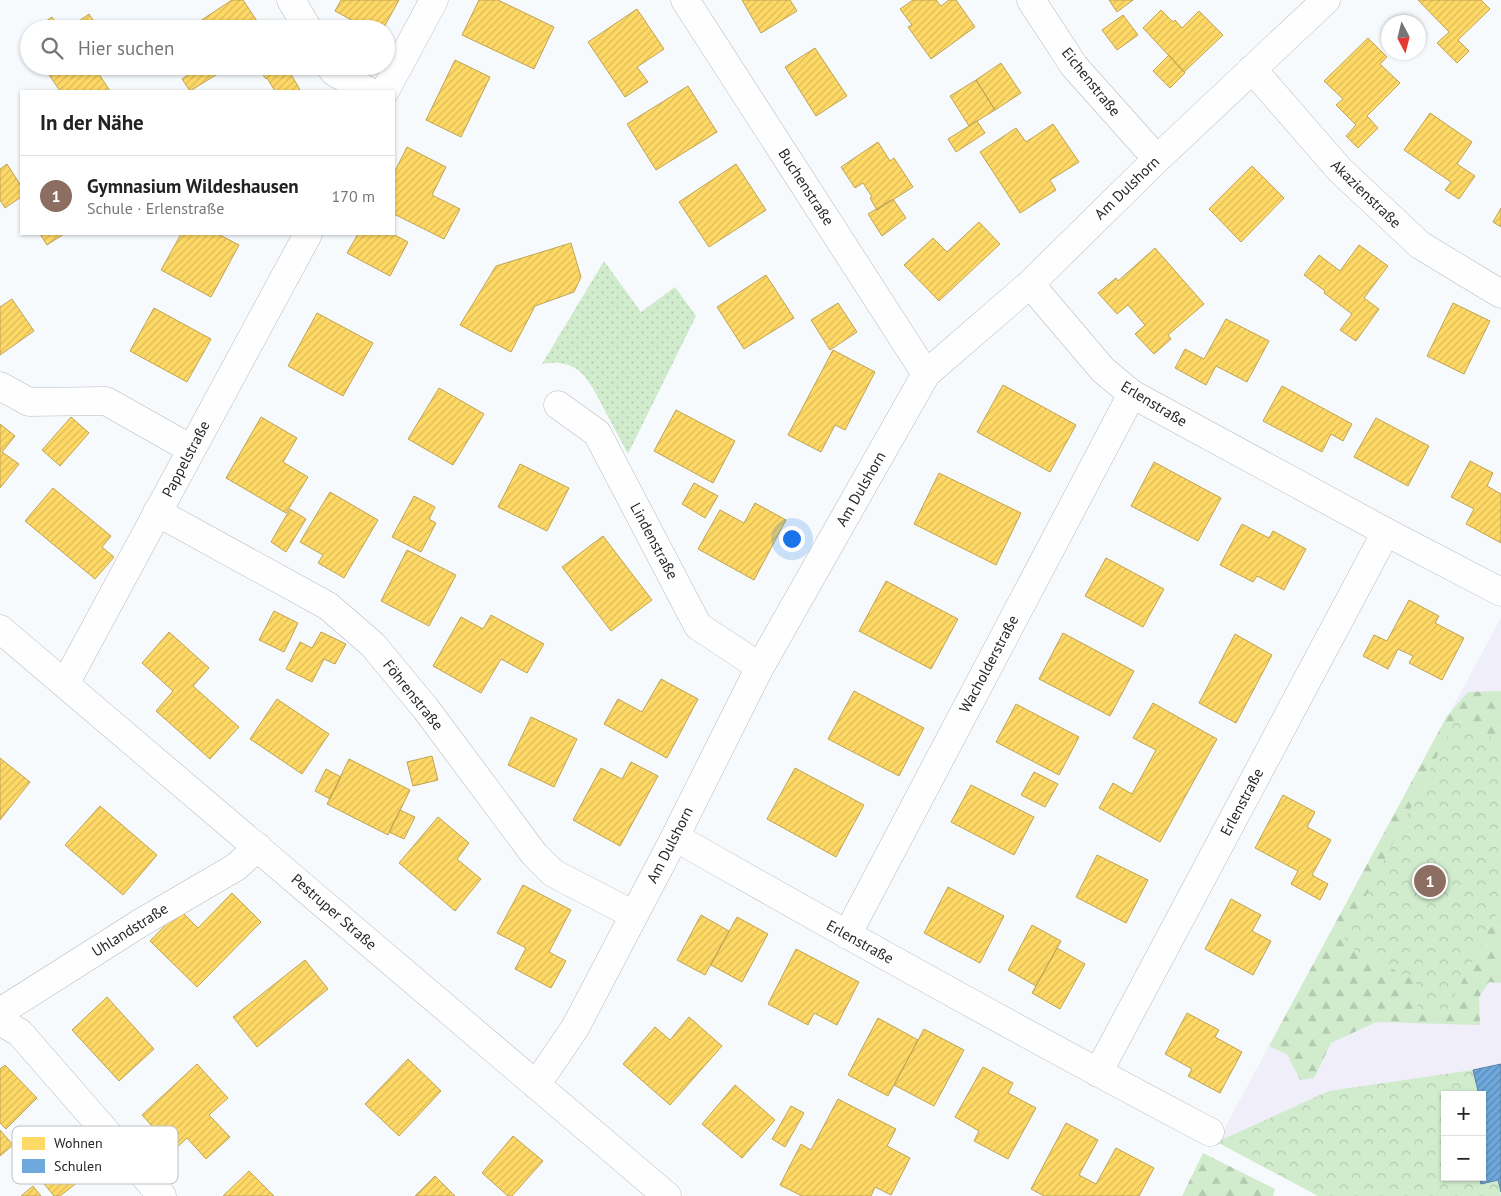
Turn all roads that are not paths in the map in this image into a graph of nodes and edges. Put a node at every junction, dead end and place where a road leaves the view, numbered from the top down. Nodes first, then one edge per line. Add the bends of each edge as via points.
1 (291, 0) edge
2 (434, 0) edge
3 (685, 0) edge
4 (1031, 0) edge
5 (1326, 0) edge
6 (303, 20) edge
7 (1252, 69) junction
8 (395, 72) edge
9 (339, 75) edge
10 (394, 75) edge
11 (366, 90) edge
12 (386, 90) edge
13 (1157, 159) junction
14 (307, 235) edge
15 (1030, 284) junction
16 (1501, 294) edge
17 (926, 374) junction
18 (0, 386) edge
19 (1132, 394) junction
20 (558, 405) dead end
21 (191, 450) junction
22 (157, 512) junction
23 (1386, 532) junction
24 (1501, 592) edge
25 (0, 629) edge
26 (760, 667) junction
27 (65, 684) junction
28 (674, 837) junction
29 (258, 847) junction
30 (634, 915) junction
31 (847, 935) junction
32 (0, 1012) edge
33 (0, 1021) edge
34 (1098, 1073) junction
35 (536, 1085) junction
36 (101, 1126) edge
37 (1210, 1132) dead end
38 (152, 1184) edge
39 (162, 1196) edge
40 (667, 1196) edge

1 - 6 street
2 - 8 street
3 - 17 street, Buchenstraße
4 - 13 street, Eichenstraße via 1074,66
5 - 7 street, Am Dulshorn
7 - 13 street, Am Dulshorn
7 - 16 street, Akazienstraße via 1340,170 1420,245
9 - 11 street
10 - 12 street
13 - 15 street, Am Dulshorn
14 - 21 street, Pappelstraße
15 - 17 street, Am Dulshorn
15 - 19 street, Erlenstraße via 1103,370
17 - 26 street, Am Dulshorn
18 - 21 street via 29,402 106,401
19 - 23 street, Erlenstraße
19 - 31 street, Wacholderstraße
20 - 26 street, Lindenstraße via 597,433 698,626
21 - 22 street, Pappelstraße
22 - 27 street, Pappelstraße
22 - 30 street, Föhrenstraße via 328,606 379,652 426,709 534,854 553,873
23 - 24 street, Erlenstraße
23 - 34 street, Erlenstraße
25 - 27 street, Pestruper Straße
26 - 28 street, Am Dulshorn
27 - 29 street, Pestruper Straße
28 - 30 street, Am Dulshorn
28 - 31 street, Erlenstraße
29 - 32 street, Uhlandstraße via 236,867
29 - 35 street, Pestruper Straße
30 - 35 street, Am Dulshorn via 575,1028
31 - 34 street, Erlenstraße
33 - 36 street via 20,1033
34 - 37 street, Erlenstraße
35 - 40 street, Pestruper Straße
38 - 39 street

